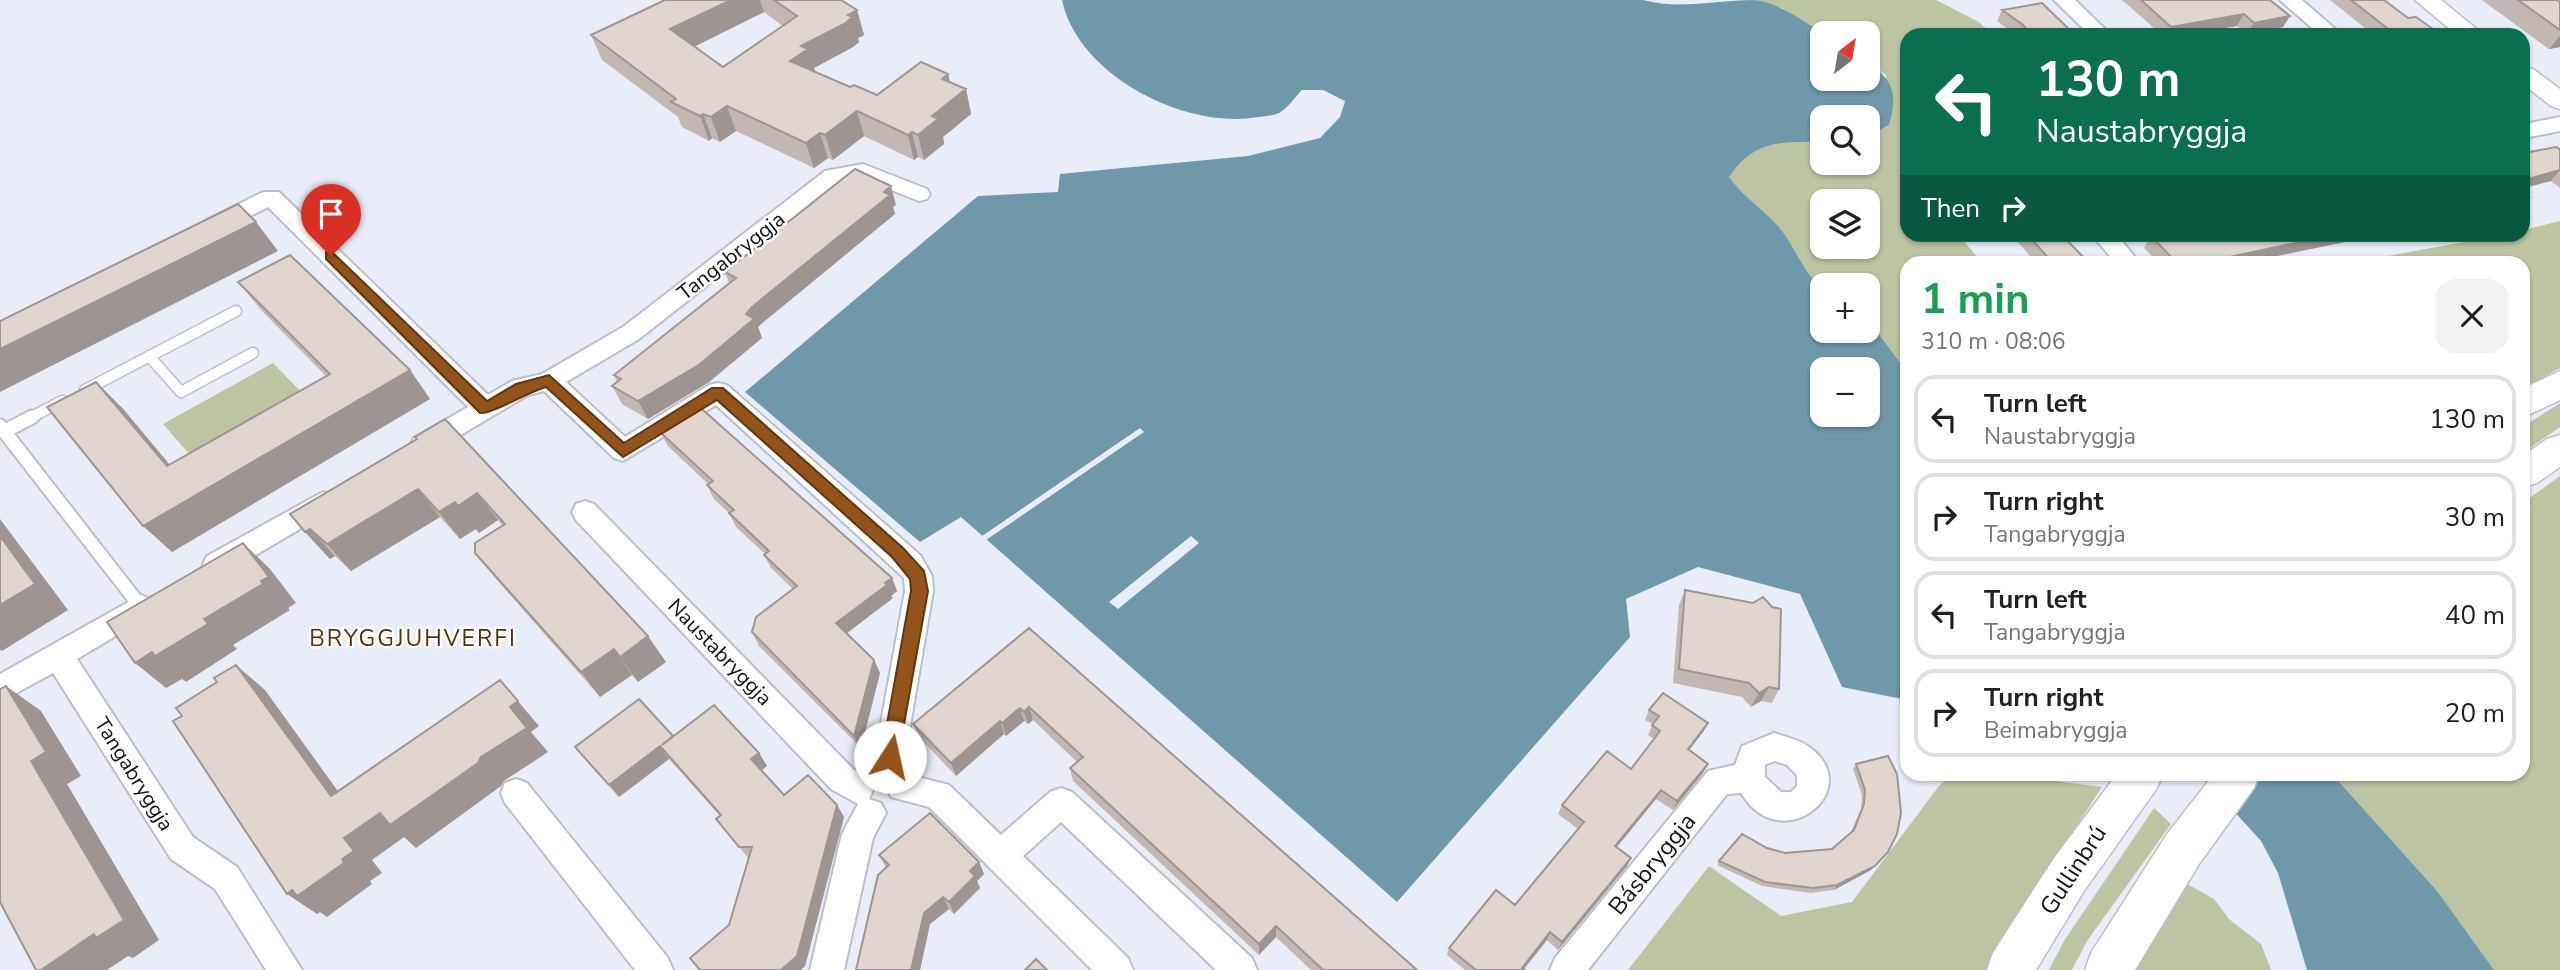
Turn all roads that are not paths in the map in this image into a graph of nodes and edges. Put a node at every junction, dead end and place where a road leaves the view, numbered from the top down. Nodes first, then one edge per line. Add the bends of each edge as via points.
1 (2064, 0) edge
2 (2290, 0) edge
3 (2426, 0) edge
4 (2094, 28) edge
5 (2324, 28) edge
6 (2463, 28) edge
7 (2530, 79) edge
8 (2560, 102) edge
9 (2560, 124) edge
10 (2530, 130) edge
11 (919, 194) dead end
12 (197, 234) edge
13 (2109, 242) edge
14 (2122, 256) edge
15 (236, 310) dead end
16 (253, 353) dead end
17 (149, 356) junction
18 (549, 381) junction
19 (2560, 384) edge
20 (2530, 401) edge
21 (486, 409) junction
22 (2, 428) edge
23 (2560, 449) edge
24 (397, 460) edge
25 (2530, 469) edge
26 (342, 492) edge
27 (585, 512) dead end
28 (197, 575) edge
29 (152, 601) joint
30 (58, 655) junction
31 (0, 689) edge
32 (1749, 778) dead end
33 (895, 779) junction
34 (2234, 781) edge
35 (2130, 788) edge
36 (516, 793) dead end
37 (864, 801) junction
38 (1000, 856) junction
39 (285, 970) edge
40 (656, 970) edge
41 (827, 970) edge
42 (1116, 970) edge
43 (1240, 970) edge
44 (1567, 970) edge
45 (2010, 970) edge
46 (2108, 970) edge

1 - 4 street
2 - 5 street
3 - 6 street
7 - 8 street
9 - 10 street
11 - 18 street, Tangabryggja via 863,171 833,176 631,333
12 - 21 street via 271,197
13 - 14 street
15 - 17 lane
16 - 17 lane via 181,392
17 - 22 lane
18 - 21 street, Tangabryggja via 521,388
18 - 33 street via 623,451 718,392 909,563 918,576 919,591
19 - 20 main road
21 - 24 street, Tangabryggja
22 - 29 lane
23 - 25 main road
26 - 28 street
27 - 37 street, Naustabryggja
29 - 30 street
30 - 31 street
30 - 39 street, Tangabryggja via 181,848 226,878
32 - 44 street, Básbryggja via 1719,781
33 - 37 street via 900,799 890,809
33 - 38 street via 937,795
34 - 46 main road via 2183,849
35 - 45 main road, Gullinbrú
36 - 40 street
37 - 41 street
38 - 42 street
38 - 43 street via 1061,802

